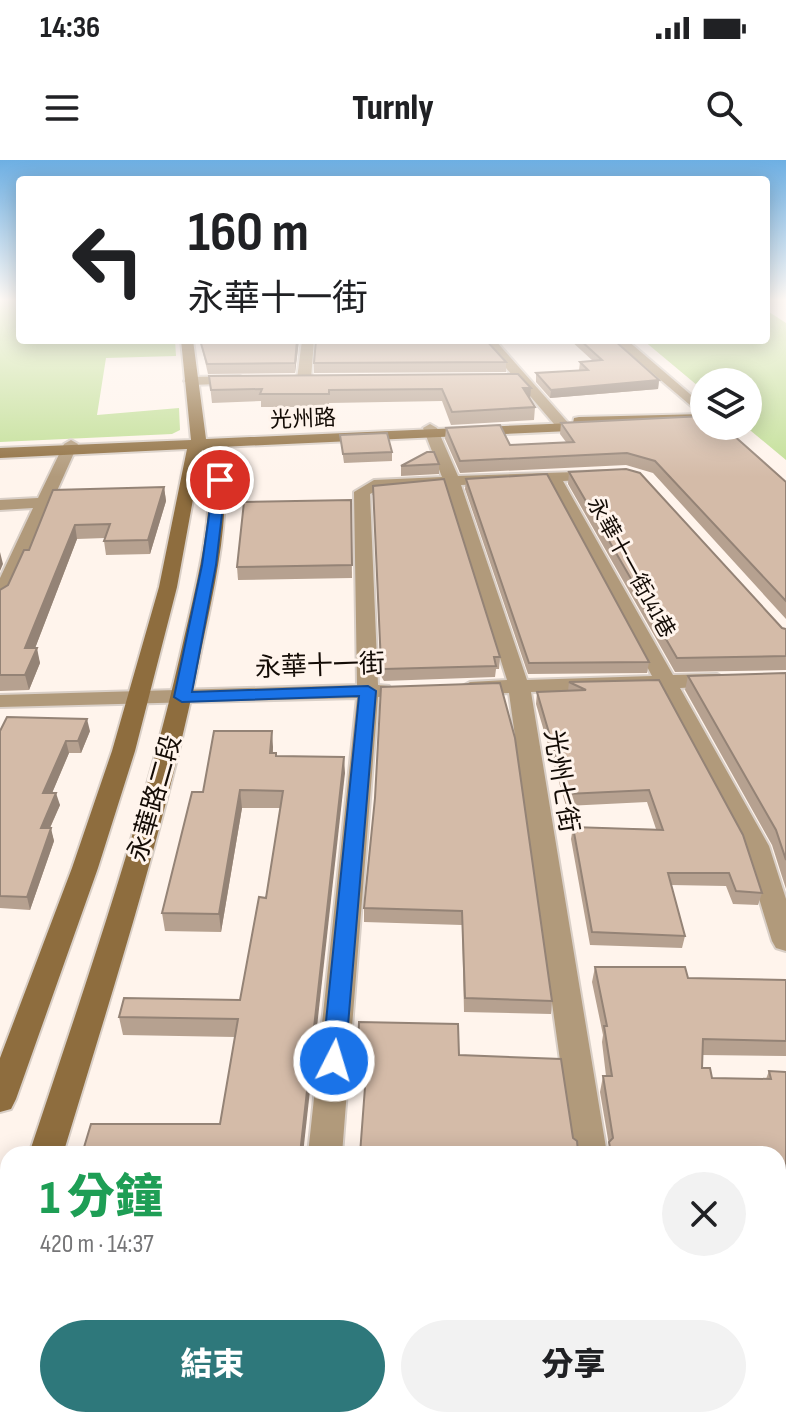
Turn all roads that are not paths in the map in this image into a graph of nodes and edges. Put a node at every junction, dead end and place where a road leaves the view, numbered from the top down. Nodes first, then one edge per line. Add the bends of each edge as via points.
1 (189, 358) edge
2 (306, 358) edge
3 (501, 358) edge
4 (640, 358) edge
5 (303, 379) edge
6 (261, 380) edge
7 (191, 381) junction
8 (690, 404) edge
9 (690, 418) edge
10 (562, 425) junction
11 (432, 431) junction
12 (199, 441) junction
13 (70, 447) junction
14 (0, 450) edge
15 (626, 473) edge
16 (553, 476) junction
17 (452, 481) junction
18 (45, 503) junction
19 (0, 505) edge
20 (0, 598) edge
21 (742, 679) edge
22 (668, 681) junction
23 (519, 686) junction
24 (444, 689) edge
25 (398, 690) edge
26 (368, 691) junction
27 (182, 697) junction
28 (141, 698) junction
29 (0, 701) edge
30 (786, 941) edge
31 (0, 1099) edge
32 (49, 1146) edge
33 (326, 1146) edge
34 (589, 1146) edge

1 - 7 street, 永華路二段
2 - 5 street
3 - 10 street
4 - 8 street
6 - 7 street
7 - 12 street, 永華路二段
9 - 10 street, 光州路
10 - 11 street, 光州路
11 - 12 street, 光州路
11 - 17 street, 光州七街
12 - 13 street, 光州路
12 - 27 street, 永華路二段 via 216,451 220,480
12 - 28 street, 永華路二段 via 192,453 183,525
13 - 14 street, 光州路
13 - 18 street
15 - 16 street
16 - 17 street
16 - 22 street, 永華十一街141巷
17 - 23 street, 光州七街
17 - 26 street via 374,485 362,492
18 - 19 street
18 - 20 street
21 - 22 street
22 - 23 street
22 - 30 street, 永華十一街141巷 via 756,846
23 - 24 street
23 - 34 street, 光州七街
25 - 26 street, 永華十一街
26 - 27 street, 永華十一街
26 - 33 street
27 - 28 street, 永華十一街
27 - 32 street, 永華路二段
28 - 29 street, 永華十一街
28 - 31 street, 永華路二段 via 78,891

